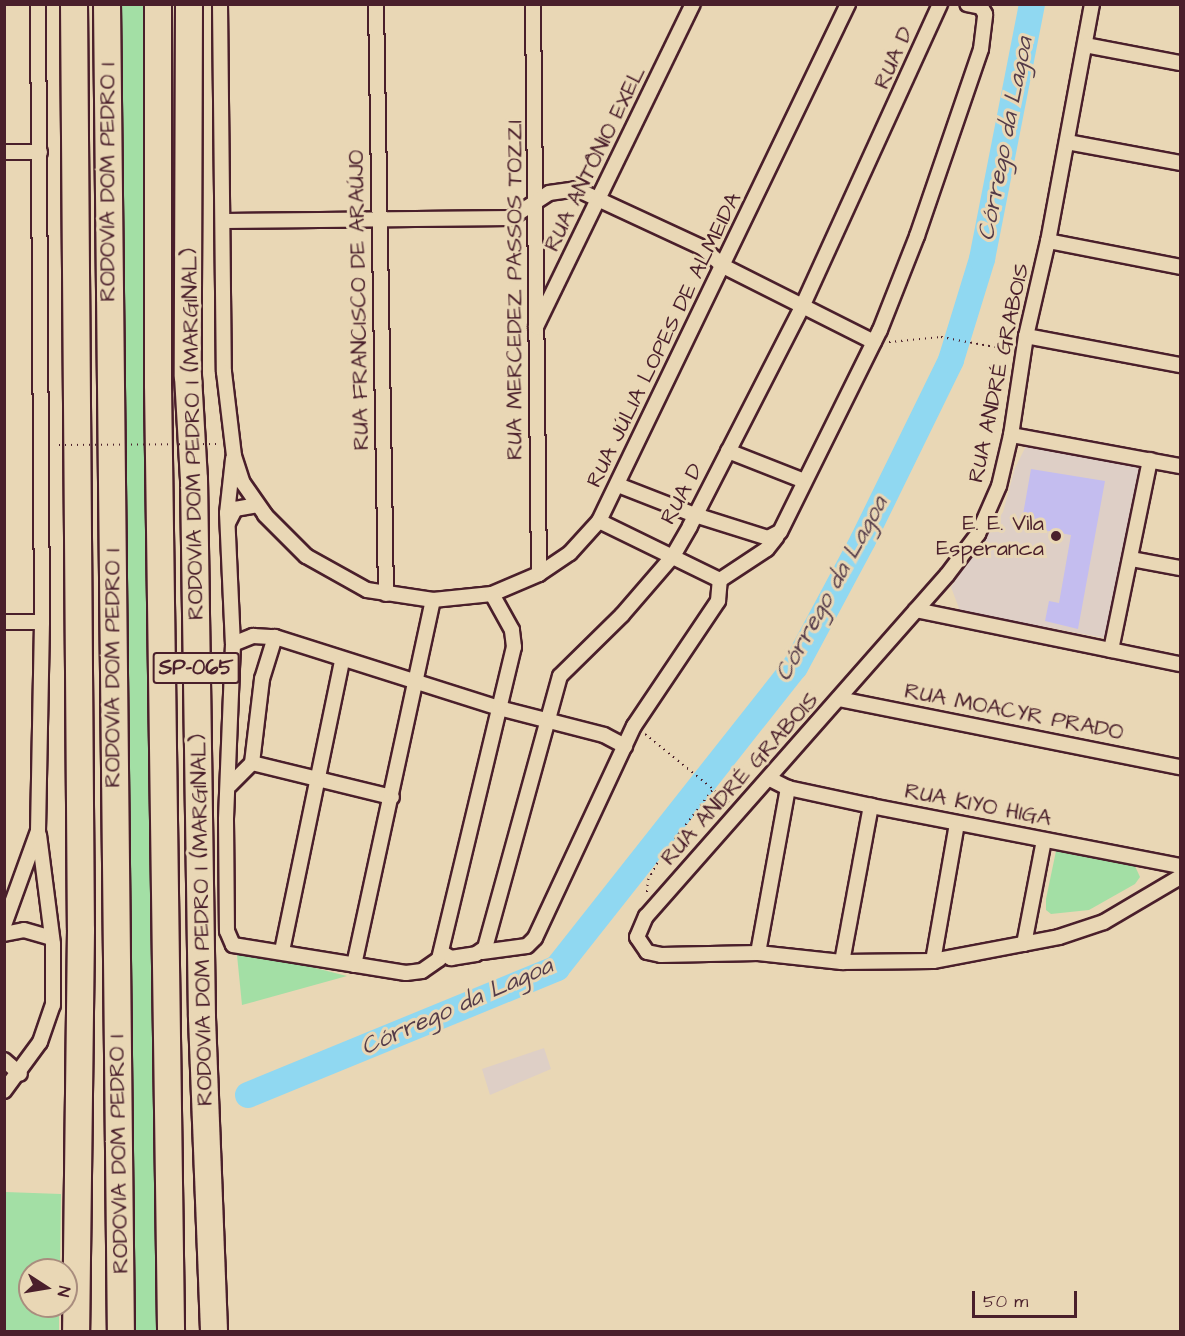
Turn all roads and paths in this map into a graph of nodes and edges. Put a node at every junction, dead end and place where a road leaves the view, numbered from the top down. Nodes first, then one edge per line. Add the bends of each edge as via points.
1 (38, 4) edge
2 (74, 4) edge
3 (107, 4) edge
4 (158, 4) edge
5 (189, 4) edge
6 (220, 4) edge
7 (376, 4) edge
8 (533, 4) edge
9 (693, 4) edge
10 (848, 4) edge
11 (940, 4) edge
12 (967, 4) edge
13 (1092, 4) edge
14 (1085, 45) junction
15 (1180, 63) edge
16 (1067, 142) junction
17 (4, 152) edge
18 (40, 152) junction
19 (1180, 163) edge
20 (599, 199) junction
21 (537, 201) junction
22 (224, 221) junction
23 (378, 221) junction
24 (1048, 241) junction
25 (723, 266) junction
26 (1180, 267) edge
27 (802, 307) junction
28 (534, 332) junction
29 (1026, 336) junction
30 (874, 342) junction
31 (1024, 353) junction
32 (1180, 365) edge
33 (1011, 435) junction
34 (218, 444) dead end
35 (59, 446) dead end
36 (729, 451) junction
37 (234, 456) junction
38 (1150, 460) junction
39 (1180, 466) edge
40 (804, 481) junction
41 (618, 484) junction
42 (258, 505) junction
43 (695, 515) junction
44 (598, 521) junction
45 (228, 525) junction
46 (777, 536) junction
47 (673, 556) junction
48 (1131, 559) junction
49 (1180, 568) edge
50 (539, 574) junction
51 (720, 580) junction
52 (386, 594) junction
53 (492, 594) junction
54 (433, 600) junction
55 (916, 610) junction
56 (4, 622) edge
57 (42, 622) junction
58 (275, 637) junction
59 (233, 644) junction
60 (1111, 650) junction
61 (342, 660) junction
62 (1180, 664) edge
63 (417, 682) junction
64 (839, 699) junction
65 (499, 708) junction
66 (547, 720) junction
67 (634, 726) junction
68 (625, 746) junction
69 (252, 763) junction
70 (1180, 767) edge
71 (770, 779) junction
72 (318, 780) junction
73 (230, 785) junction
74 (712, 787) junction
75 (788, 788) junction
76 (392, 797) junction
77 (871, 806) junction
78 (738, 814) junction
79 (957, 823) junction
80 (38, 831) junction
81 (1044, 840) junction
82 (1180, 866) edge
83 (1180, 877) edge
84 (646, 916) junction
85 (4, 925) edge
86 (4, 934) edge
87 (52, 938) junction
88 (1024, 944) junction
89 (282, 951) junction
90 (441, 952) junction
91 (482, 952) junction
92 (758, 953) junction
93 (933, 961) junction
94 (842, 962) junction
95 (354, 965) junction
96 (4, 1060) edge
97 (20, 1074) junction
98 (4, 1091) edge
99 (76, 1202) junction
100 (214, 1329) edge
101 (76, 1332) edge
102 (84, 1332) edge
103 (121, 1332) edge
104 (171, 1332) edge

1 - 18 street
2 - 99 highway via 81,930
3 - 103 highway, RODOVIA DOM PEDRO I
4 - 104 highway, SP-065 via 158,385
5 - 100 highway, RODOVIA DOM PEDRO I (MARGINAL) / SP-065 via 188,375 194,479 202,1018
6 - 22 street
7 - 23 street, RUA FRANCISCO DE ARAÚJO
8 - 21 street, RUA MERCEDEZ PASSOS TOZZI
9 - 20 street, RUA ANTÔNIO EXEL
10 - 25 street, RUA JÚLIA LOPES DE ALMEIDA
11 - 27 street, RUA D
12 - 30 street via 981,8 985,14 981,49 917,236
13 - 14 street, RUA ANDRÉ GRABOIS
14 - 15 street
14 - 16 street, RUA ANDRÉ GRABOIS
16 - 19 street
16 - 24 street, RUA ANDRÉ GRABOIS
17 - 18 street
18 - 57 street
20 - 21 street via 567,188
20 - 25 street via 703,248
20 - 28 street, RUA ANTÔNIO EXEL
21 - 23 street via 511,218
21 - 28 street, RUA MERCEDEZ PASSOS TOZZI
22 - 23 street
22 - 37 street via 224,372
23 - 52 street, RUA FRANCISCO DE ARAÚJO
24 - 26 street
24 - 29 street, RUA ANDRÉ GRABOIS
25 - 27 street
25 - 41 street, RUA JÚLIA LOPES DE ALMEIDA
27 - 30 street
27 - 36 street, RUA D
28 - 50 street, RUA MERCEDEZ PASSOS TOZZI
29 - 31 street, RUA ANDRÉ GRABOIS
29 - 32 street
30 - 31 path via 941,337
30 - 40 street
31 - 33 street, RUA ANDRÉ GRABOIS
33 - 38 street
33 - 55 street, RUA ANDRÉ GRABOIS via 999,486 978,534
34 - 35 path, bridge
36 - 40 street
36 - 43 street, RUA D
37 - 42 street, RUA JÚLIA LOPES DE ALMEIDA via 243,483
37 - 45 street
38 - 39 street
38 - 48 street
40 - 46 street
41 - 43 street
41 - 44 street, RUA JÚLIA LOPES DE ALMEIDA
42 - 45 street via 235,510
42 - 52 street, RUA JÚLIA LOPES DE ALMEIDA via 306,556 348,582
43 - 46 street via 768,538
43 - 47 street, RUA D
44 - 47 street
44 - 50 street, RUA JÚLIA LOPES DE ALMEIDA via 570,553
45 - 59 street
46 - 51 street via 767,549
47 - 51 street
47 - 66 street, RUA D via 622,615 560,676
48 - 49 street
48 - 60 street
50 - 53 street, RUA JÚLIA LOPES DE ALMEIDA
51 - 67 street via 718,601
52 - 54 street, RUA JÚLIA LOPES DE ALMEIDA
53 - 54 street, RUA JÚLIA LOPES DE ALMEIDA
53 - 65 street via 515,639
54 - 63 street
55 - 60 street
55 - 64 street, RUA ANDRÉ GRABOIS
56 - 57 street
57 - 80 street
58 - 59 street via 253,636
58 - 61 street
58 - 69 street via 262,679
59 - 73 street via 226,767
60 - 62 street
61 - 63 street
61 - 72 street
63 - 65 street
63 - 76 street
64 - 70 street, RUA MOACYR PRADO
64 - 71 street, RUA ANDRÉ GRABOIS
65 - 66 street
65 - 90 street
66 - 68 street via 604,735
66 - 91 street, RUA D
67 - 68 street
67 - 74 path
68 - 91 street via 535,938 527,946
69 - 72 street
69 - 73 street
71 - 75 street, RUA KIYO HIGA
71 - 78 street, RUA ANDRÉ GRABOIS
72 - 76 street
72 - 89 street
73 - 89 street via 226,820 229,939 233,945
74 - 78 path
74 - 84 path via 648,880
75 - 77 street, RUA KIYO HIGA
75 - 92 street
76 - 95 street
77 - 79 street, RUA KIYO HIGA
77 - 94 street
78 - 84 street, RUA ANDRÉ GRABOIS
79 - 81 street, RUA KIYO HIGA
79 - 93 street
80 - 85 street
80 - 87 street
81 - 82 street, RUA KIYO HIGA
81 - 88 street
83 - 88 street via 1104,922
84 - 92 street via 637,937 647,952 672,956
86 - 87 street via 24,930
87 - 97 street via 52,1005 40,1042
88 - 93 street
89 - 95 street
90 - 91 street via 450,958
90 - 95 street via 432,965 414,972
92 - 94 street
93 - 94 street
96 - 97 street
97 - 98 street
99 - 101 highway
99 - 102 highway

